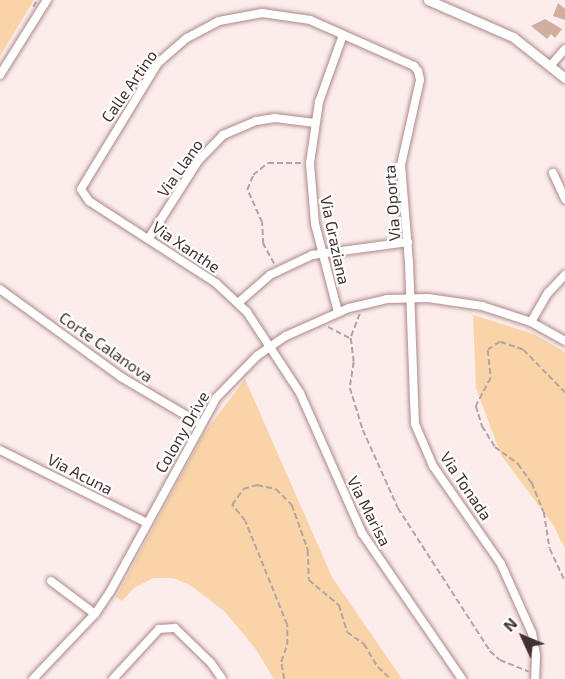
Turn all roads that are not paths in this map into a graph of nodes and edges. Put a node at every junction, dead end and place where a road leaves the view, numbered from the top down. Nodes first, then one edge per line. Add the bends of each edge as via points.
1 (47, 0) edge
2 (428, 0) edge
3 (343, 35) junction
4 (565, 49) edge
5 (551, 65) junction
6 (418, 71) joint
7 (0, 75) edge
8 (565, 78) edge
9 (315, 123) junction
10 (553, 172) dead end
11 (81, 183) joint
12 (565, 199) edge
13 (149, 238) junction
14 (408, 242) junction
15 (322, 253) junction
16 (565, 275) edge
17 (0, 289) edge
18 (410, 298) junction
19 (238, 303) junction
20 (338, 312) junction
21 (531, 322) junction
22 (565, 341) edge
23 (271, 345) junction
24 (199, 423) junction
25 (0, 450) edge
26 (147, 524) junction
27 (51, 581) dead end
28 (95, 614) junction
29 (535, 677) edge
30 (33, 679) edge
31 (113, 679) edge
32 (222, 679) edge
33 (462, 679) edge

1 - 7 street
2 - 5 main road via 492,26
3 - 6 street, Calle Artino
3 - 9 street, Via Graziana
3 - 11 street, Calle Artino via 310,20 262,13 238,16 203,28 158,63
4 - 5 street
5 - 8 main road
6 - 14 street, Via Oporta via 420,80 401,165
9 - 13 street, Via Llano via 275,118 256,121 223,135 198,161
9 - 15 street, Via Graziana via 310,163 312,204
10 - 12 street
11 - 13 street, Via Xanthe via 89,201
13 - 19 street, Via Xanthe via 198,270
14 - 15 street
14 - 18 street, Via Oporta
15 - 19 street via 279,269
15 - 20 street, Via Graziana
16 - 21 street via 548,293
17 - 24 street, Corte Calanova via 121,377
18 - 20 street, Colony Drive
18 - 21 street, Colony Drive via 462,301
18 - 29 street, Via Tonada via 415,424 433,466 501,564 532,633
19 - 23 street, Via Xanthe
20 - 23 street, Colony Drive
21 - 22 street, Colony Drive
23 - 24 street, Colony Drive via 235,375
23 - 33 street, Via Marisa via 300,393 362,533
24 - 26 street, Colony Drive
25 - 26 street, Via Acuna via 13,453
26 - 28 street, Colony Drive
27 - 28 street
28 - 30 street, Colony Drive
31 - 32 street via 159,629 176,628 212,663

